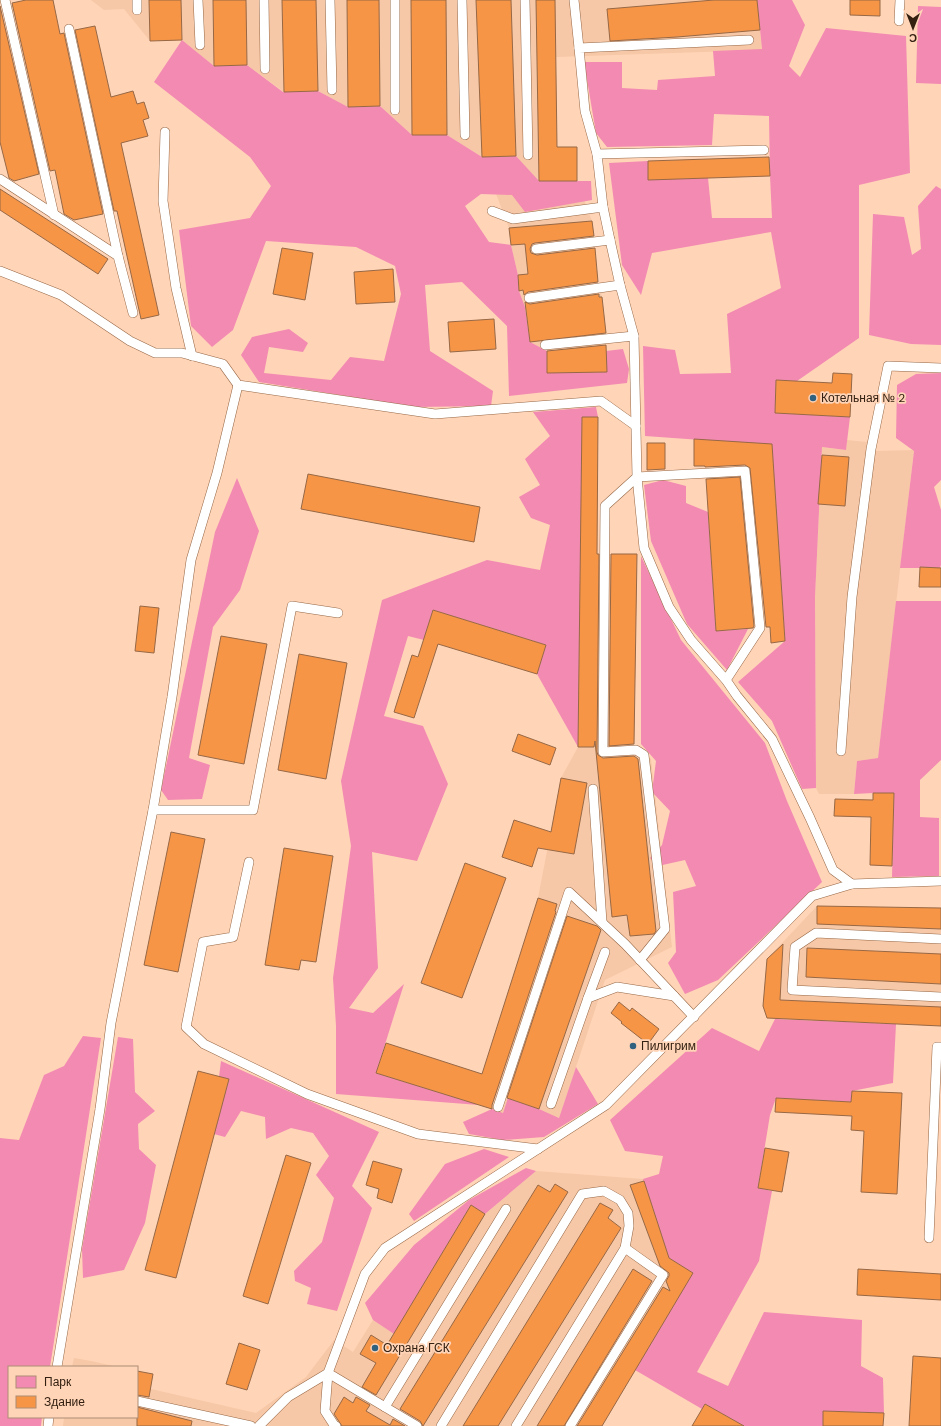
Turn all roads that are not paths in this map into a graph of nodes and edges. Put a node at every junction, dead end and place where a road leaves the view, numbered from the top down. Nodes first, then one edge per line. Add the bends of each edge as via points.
1 (5, 0) edge
2 (137, 0) edge
3 (198, 0) edge
4 (264, 0) edge
5 (330, 0) edge
6 (394, 0) edge
7 (462, 0) edge
8 (525, 0) edge
9 (574, 0) edge
10 (900, 0) edge
11 (137, 10) dead end
12 (899, 21) dead end
13 (69, 29) dead end
14 (750, 40) dead end
15 (200, 45) dead end
16 (579, 48) junction
17 (266, 69) dead end
18 (332, 90) dead end
19 (395, 110) dead end
20 (165, 132) dead end
21 (465, 135) dead end
22 (764, 150) dead end
23 (597, 154) junction
24 (528, 155) dead end
25 (0, 179) edge
26 (603, 207) junction
27 (492, 211) dead end
28 (54, 215) junction
29 (610, 240) junction
30 (536, 249) dead end
31 (118, 256) junction
32 (0, 271) edge
33 (620, 285) junction
34 (529, 298) dead end
35 (133, 313) dead end
36 (634, 336) junction
37 (545, 345) dead end
38 (192, 356) junction
39 (941, 368) edge
40 (238, 385) junction
41 (636, 426) junction
42 (637, 477) junction
43 (338, 613) dead end
44 (726, 680) junction
45 (841, 751) dead end
46 (593, 789) dead end
47 (153, 810) junction
48 (249, 862) dead end
49 (941, 880) edge
50 (852, 884) junction
51 (602, 922) junction
52 (941, 939) edge
53 (605, 952) dead end
54 (640, 960) junction
55 (674, 996) junction
56 (941, 997) edge
57 (588, 998) junction
58 (694, 1017) junction
59 (941, 1047) edge
60 (550, 1104) dead end
61 (498, 1107) dead end
62 (538, 1149) junction
63 (506, 1209) dead end
64 (930, 1238) dead end
65 (625, 1248) junction
66 (57, 1366) edge
67 (328, 1373) junction
68 (138, 1401) edge
69 (386, 1407) junction
70 (251, 1426) edge
71 (259, 1426) edge
72 (336, 1426) edge
73 (417, 1426) edge
74 (441, 1426) edge
75 (516, 1426) edge
76 (570, 1426) edge

1 - 28 lane
2 - 11 lane
3 - 15 lane
4 - 17 lane
5 - 18 lane
6 - 19 lane
7 - 21 lane
8 - 24 lane
9 - 16 lane
10 - 12 lane
13 - 31 lane
14 - 16 lane
16 - 23 lane via 585,110
20 - 38 lane via 163,201 176,288
22 - 23 lane
23 - 26 lane
25 - 28 lane
26 - 27 lane via 513,219
26 - 29 lane
28 - 31 lane
29 - 30 lane
29 - 33 lane
31 - 35 lane
32 - 38 lane via 61,295 130,341 155,353 182,353
33 - 34 lane
33 - 36 lane
36 - 37 lane
36 - 41 lane
38 - 40 lane via 223,364
39 - 45 lane via 888,366 871,449 852,596
40 - 41 lane via 435,414 601,401
40 - 47 lane via 217,473 191,560
41 - 42 lane
42 - 44 lane via 644,548 669,607 692,640
42 - 44 lane via 745,471 760,628
42 - 54 lane via 605,506 603,752 636,750 644,755 665,929
43 - 47 lane via 292,606 253,810
44 - 50 lane via 772,739 833,870
46 - 51 lane
47 - 66 lane via 111,1023 100,1109
48 - 62 lane via 233,937 203,942 186,1026 204,1044 307,1094 418,1134
49 - 50 lane
50 - 58 lane via 812,896
51 - 54 lane
51 - 61 lane via 569,892
52 - 56 lane via 816,933 794,946 792,990
53 - 57 lane
54 - 55 lane
55 - 57 lane via 617,987
55 - 58 lane
57 - 60 lane
58 - 62 lane via 606,1105
59 - 64 lane via 937,1047
62 - 67 lane via 384,1248 365,1274
63 - 69 lane
65 - 74 lane via 629,1226 628,1213 620,1200 604,1191 582,1194
65 - 75 lane
65 - 76 lane via 663,1275
67 - 69 lane
67 - 71 lane via 288,1397
67 - 72 lane via 326,1411
68 - 70 lane
69 - 73 lane

